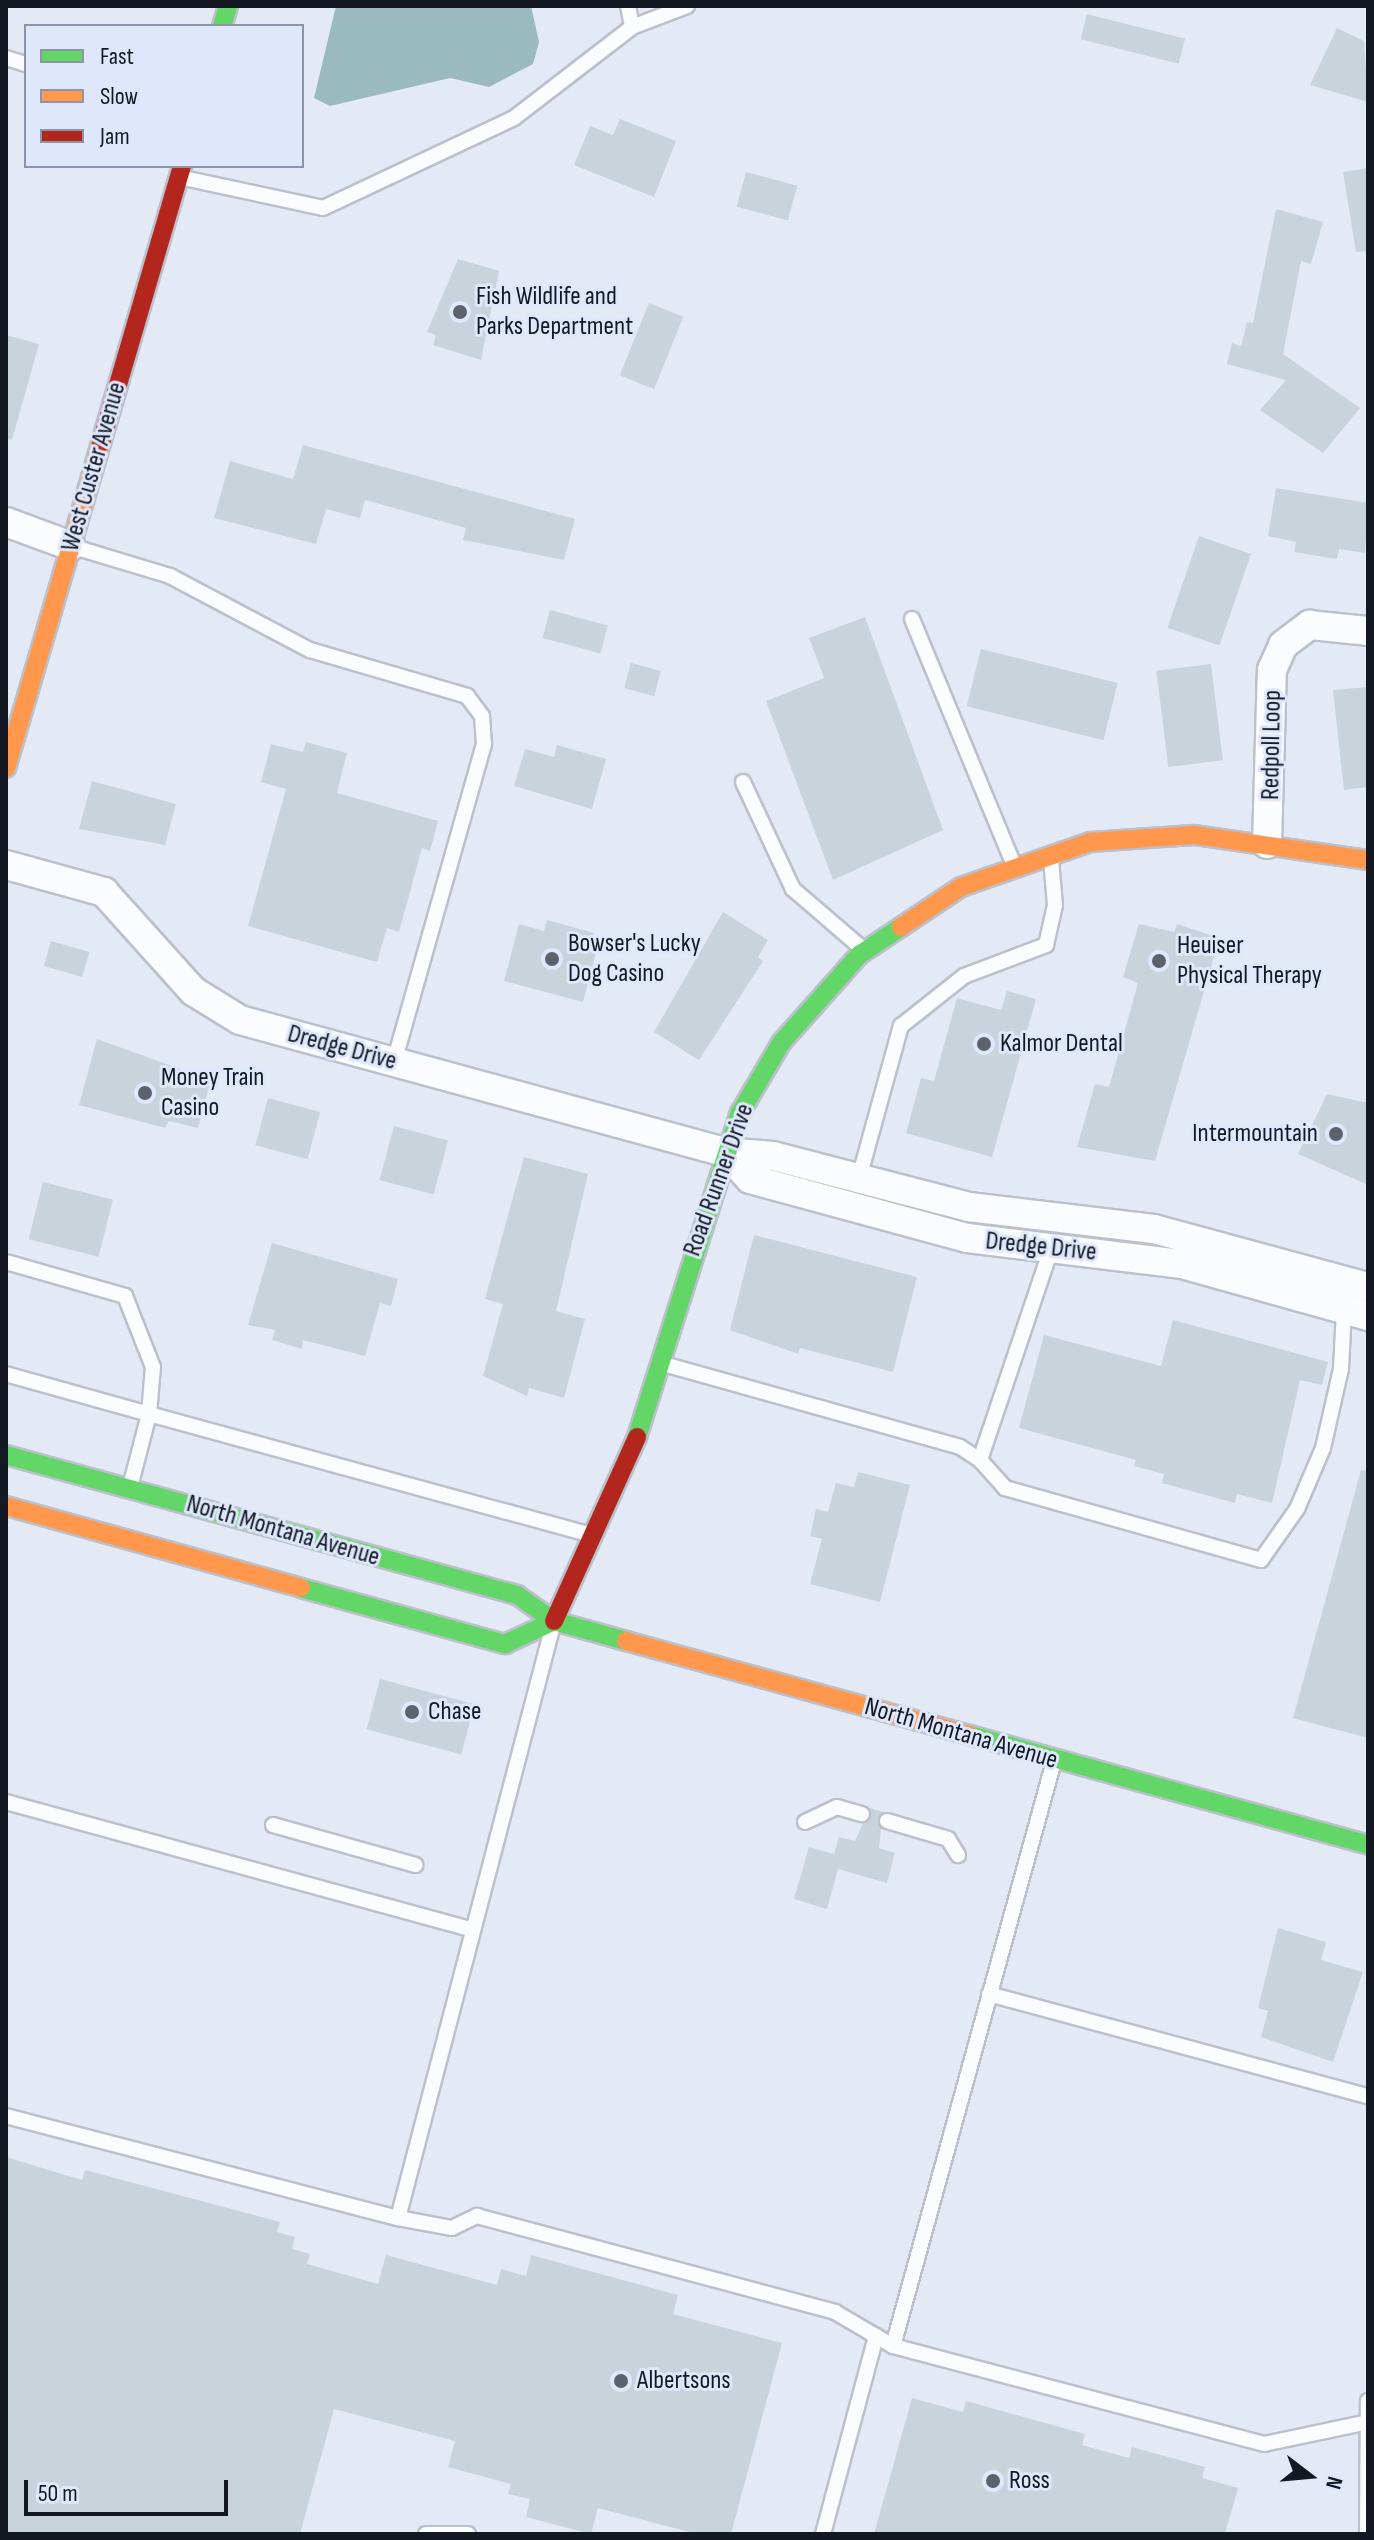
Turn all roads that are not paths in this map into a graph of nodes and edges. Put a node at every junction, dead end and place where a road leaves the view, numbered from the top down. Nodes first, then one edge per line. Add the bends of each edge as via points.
1 (628, 6) edge
2 (687, 6) edge
3 (632, 27) junction
4 (180, 171) edge
5 (6, 522) edge
6 (71, 546) junction
7 (912, 619) dead end
8 (1368, 631) edge
9 (6, 768) edge
10 (743, 782) dead end
11 (1267, 844) junction
12 (1050, 851) junction
13 (1368, 860) edge
14 (1013, 863) junction
15 (6, 865) edge
16 (864, 951) junction
17 (394, 1062) junction
18 (725, 1152) junction
19 (859, 1178) junction
20 (1050, 1252) junction
21 (6, 1262) edge
22 (1368, 1287) edge
23 (1356, 1313) edge
24 (660, 1363) junction
25 (6, 1374) edge
26 (149, 1414) junction
27 (6, 1455) edge
28 (980, 1460) junction
29 (129, 1488) junction
30 (6, 1506) edge
31 (590, 1534) junction
32 (554, 1621) junction
33 (1054, 1760) junction
34 (6, 1802) edge
35 (862, 1814) dead end
36 (887, 1821) dead end
37 (805, 1822) dead end
38 (273, 1825) dead end
39 (1368, 1845) edge
40 (958, 1855) dead end
41 (415, 1865) dead end
42 (473, 1930) junction
43 (989, 1994) junction
44 (1368, 2096) edge
45 (6, 2116) edge
46 (398, 2218) junction
47 (876, 2336) junction
48 (893, 2346) junction
49 (1368, 2401) edge
50 (1365, 2422) edge
51 (426, 2534) edge
52 (468, 2534) edge
53 (823, 2534) edge
54 (1367, 2534) edge

1 - 3 lane
2 - 3 lane
3 - 4 lane via 514,118 323,208
4 - 6 main road, West Custer Avenue
5 - 6 street
6 - 9 main road, West Custer Avenue
6 - 17 lane via 170,576 310,650 467,696 482,716 484,744
7 - 14 lane
8 - 11 street, Redpoll Loop via 1310,625 1283,645 1272,670
10 - 16 lane via 793,889
11 - 12 main road, Road Runner Drive via 1159,834
11 - 13 main road, Road Runner Drive
12 - 14 main road, Road Runner Drive
12 - 19 lane via 1055,905 1046,945 964,976 901,1026
14 - 16 main road, Road Runner Drive via 961,887
15 - 17 street, Dredge Drive via 104,892 193,991 240,1020
16 - 18 main road, Road Runner Drive via 781,1043
17 - 18 street, Dredge Drive
18 - 19 street, Dredge Drive
18 - 20 street, Dredge Drive via 750,1179 967,1238
18 - 24 main road, Road Runner Drive
19 - 22 street, Dredge Drive via 969,1207 1154,1229
20 - 23 street, Dredge Drive via 1182,1264
20 - 28 lane
21 - 26 lane via 125,1296 153,1367
23 - 28 lane via 1323,1448 1297,1509 1261,1560 1005,1488
24 - 28 lane via 960,1447
24 - 31 main road, Road Runner Drive via 629,1461
25 - 26 lane
26 - 29 lane
26 - 31 lane
27 - 29 main road, North Montana Avenue
29 - 32 main road, North Montana Avenue via 517,1595
30 - 32 main road, North Montana Avenue via 505,1644
31 - 32 main road, Road Runner Drive
32 - 33 main road, North Montana Avenue
32 - 42 lane
33 - 39 main road, North Montana Avenue
33 - 43 lane
34 - 42 lane
35 - 37 lane via 837,1807
36 - 40 lane via 948,1839
38 - 41 lane
42 - 46 lane
43 - 44 lane
43 - 48 lane
45 - 46 lane
46 - 47 lane via 452,2228 477,2216 835,2312
47 - 48 lane
47 - 53 lane
48 - 50 lane via 1264,2444
49 - 50 lane
50 - 54 lane
51 - 52 lane

